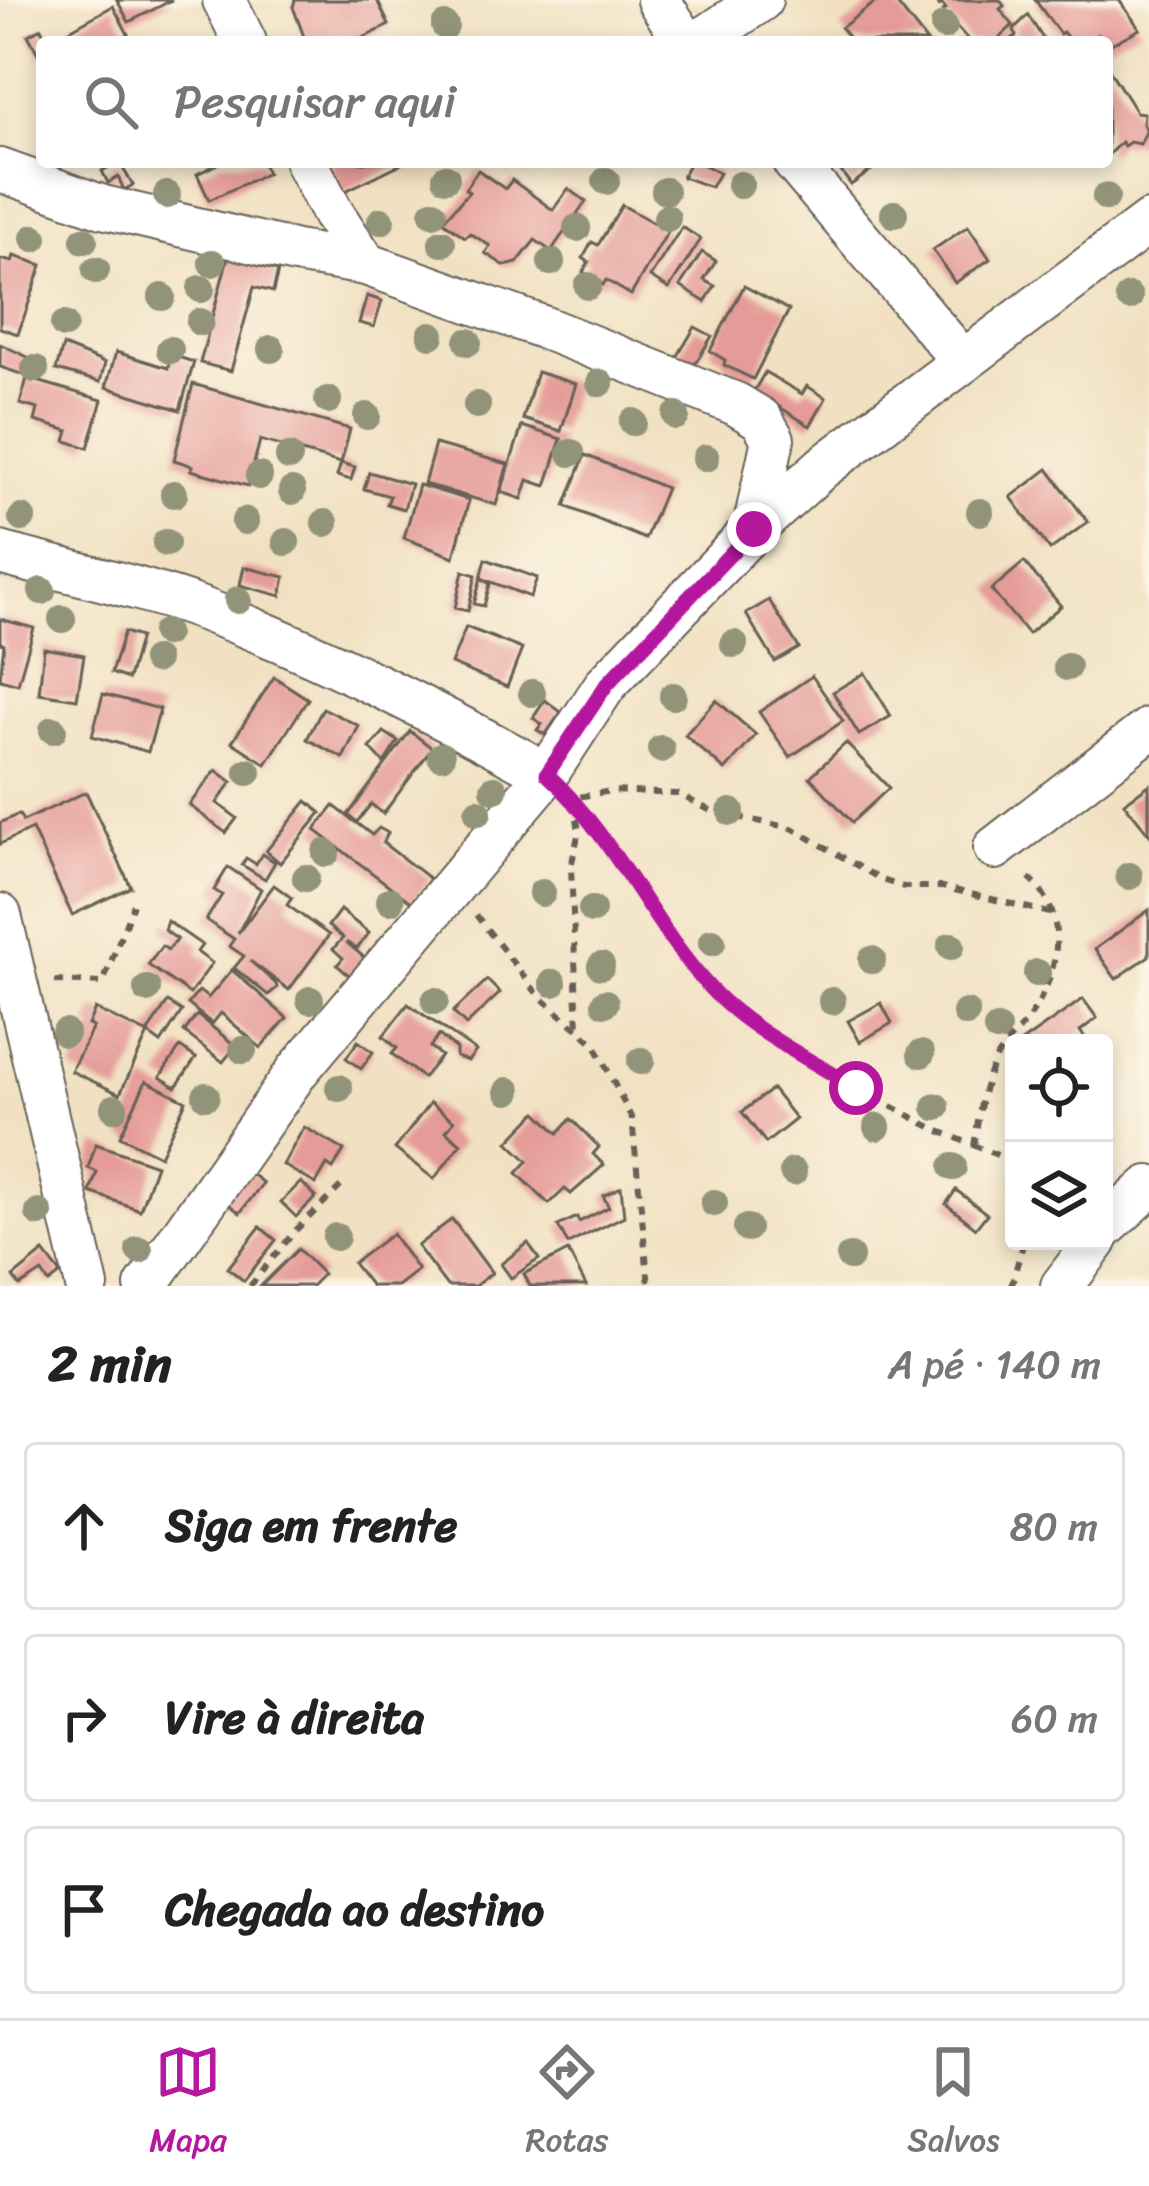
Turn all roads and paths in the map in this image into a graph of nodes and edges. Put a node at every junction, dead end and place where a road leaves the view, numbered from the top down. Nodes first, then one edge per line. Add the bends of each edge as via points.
1 (224, 0) edge
2 (658, 0) edge
3 (761, 0) edge
4 (242, 36) edge
5 (682, 36) edge
6 (708, 36) edge
7 (309, 168) edge
8 (799, 168) edge
9 (0, 170) edge
10 (1149, 222) edge
11 (366, 264) junction
12 (962, 360) junction
13 (754, 529) junction
14 (0, 553) edge
15 (1149, 729) edge
16 (560, 786) junction
17 (995, 848) joint
18 (473, 859) junction
19 (133, 904) dead end
20 (1054, 914) junction
21 (1, 924) edge
22 (15, 979) junction
23 (578, 1029) junction
24 (974, 1146) junction
25 (1005, 1158) edge
26 (346, 1181) dead end
27 (1149, 1187) edge
28 (1113, 1220) edge
29 (1021, 1250) edge
30 (1089, 1250) edge
31 (87, 1286) edge
32 (146, 1286) edge
33 (250, 1286) edge
34 (649, 1286) edge
35 (1011, 1286) edge
36 (1062, 1286) edge

1 - 4 street
2 - 5 street
3 - 6 street
7 - 11 street
8 - 12 street
9 - 11 street via 103,206
10 - 12 street
11 - 13 street via 760,419 773,439
12 - 13 street
13 - 16 street via 607,684
14 - 16 street via 200,608 449,720
15 - 17 street
16 - 18 street
16 - 20 path via 678,794 713,812 793,828 882,880
16 - 23 path via 579,831 571,867
16 - 24 path via 712,991 856,1088
17 - 20 path via 1035,883
18 - 23 path via 476,917 539,996
18 - 32 street via 298,1070
19 - 22 path via 103,983
20 - 24 path via 1058,959 984,1087
21 - 22 street
22 - 31 street
23 - 34 path via 632,1119
24 - 25 path
26 - 33 path
27 - 28 street
29 - 35 path
30 - 36 street

